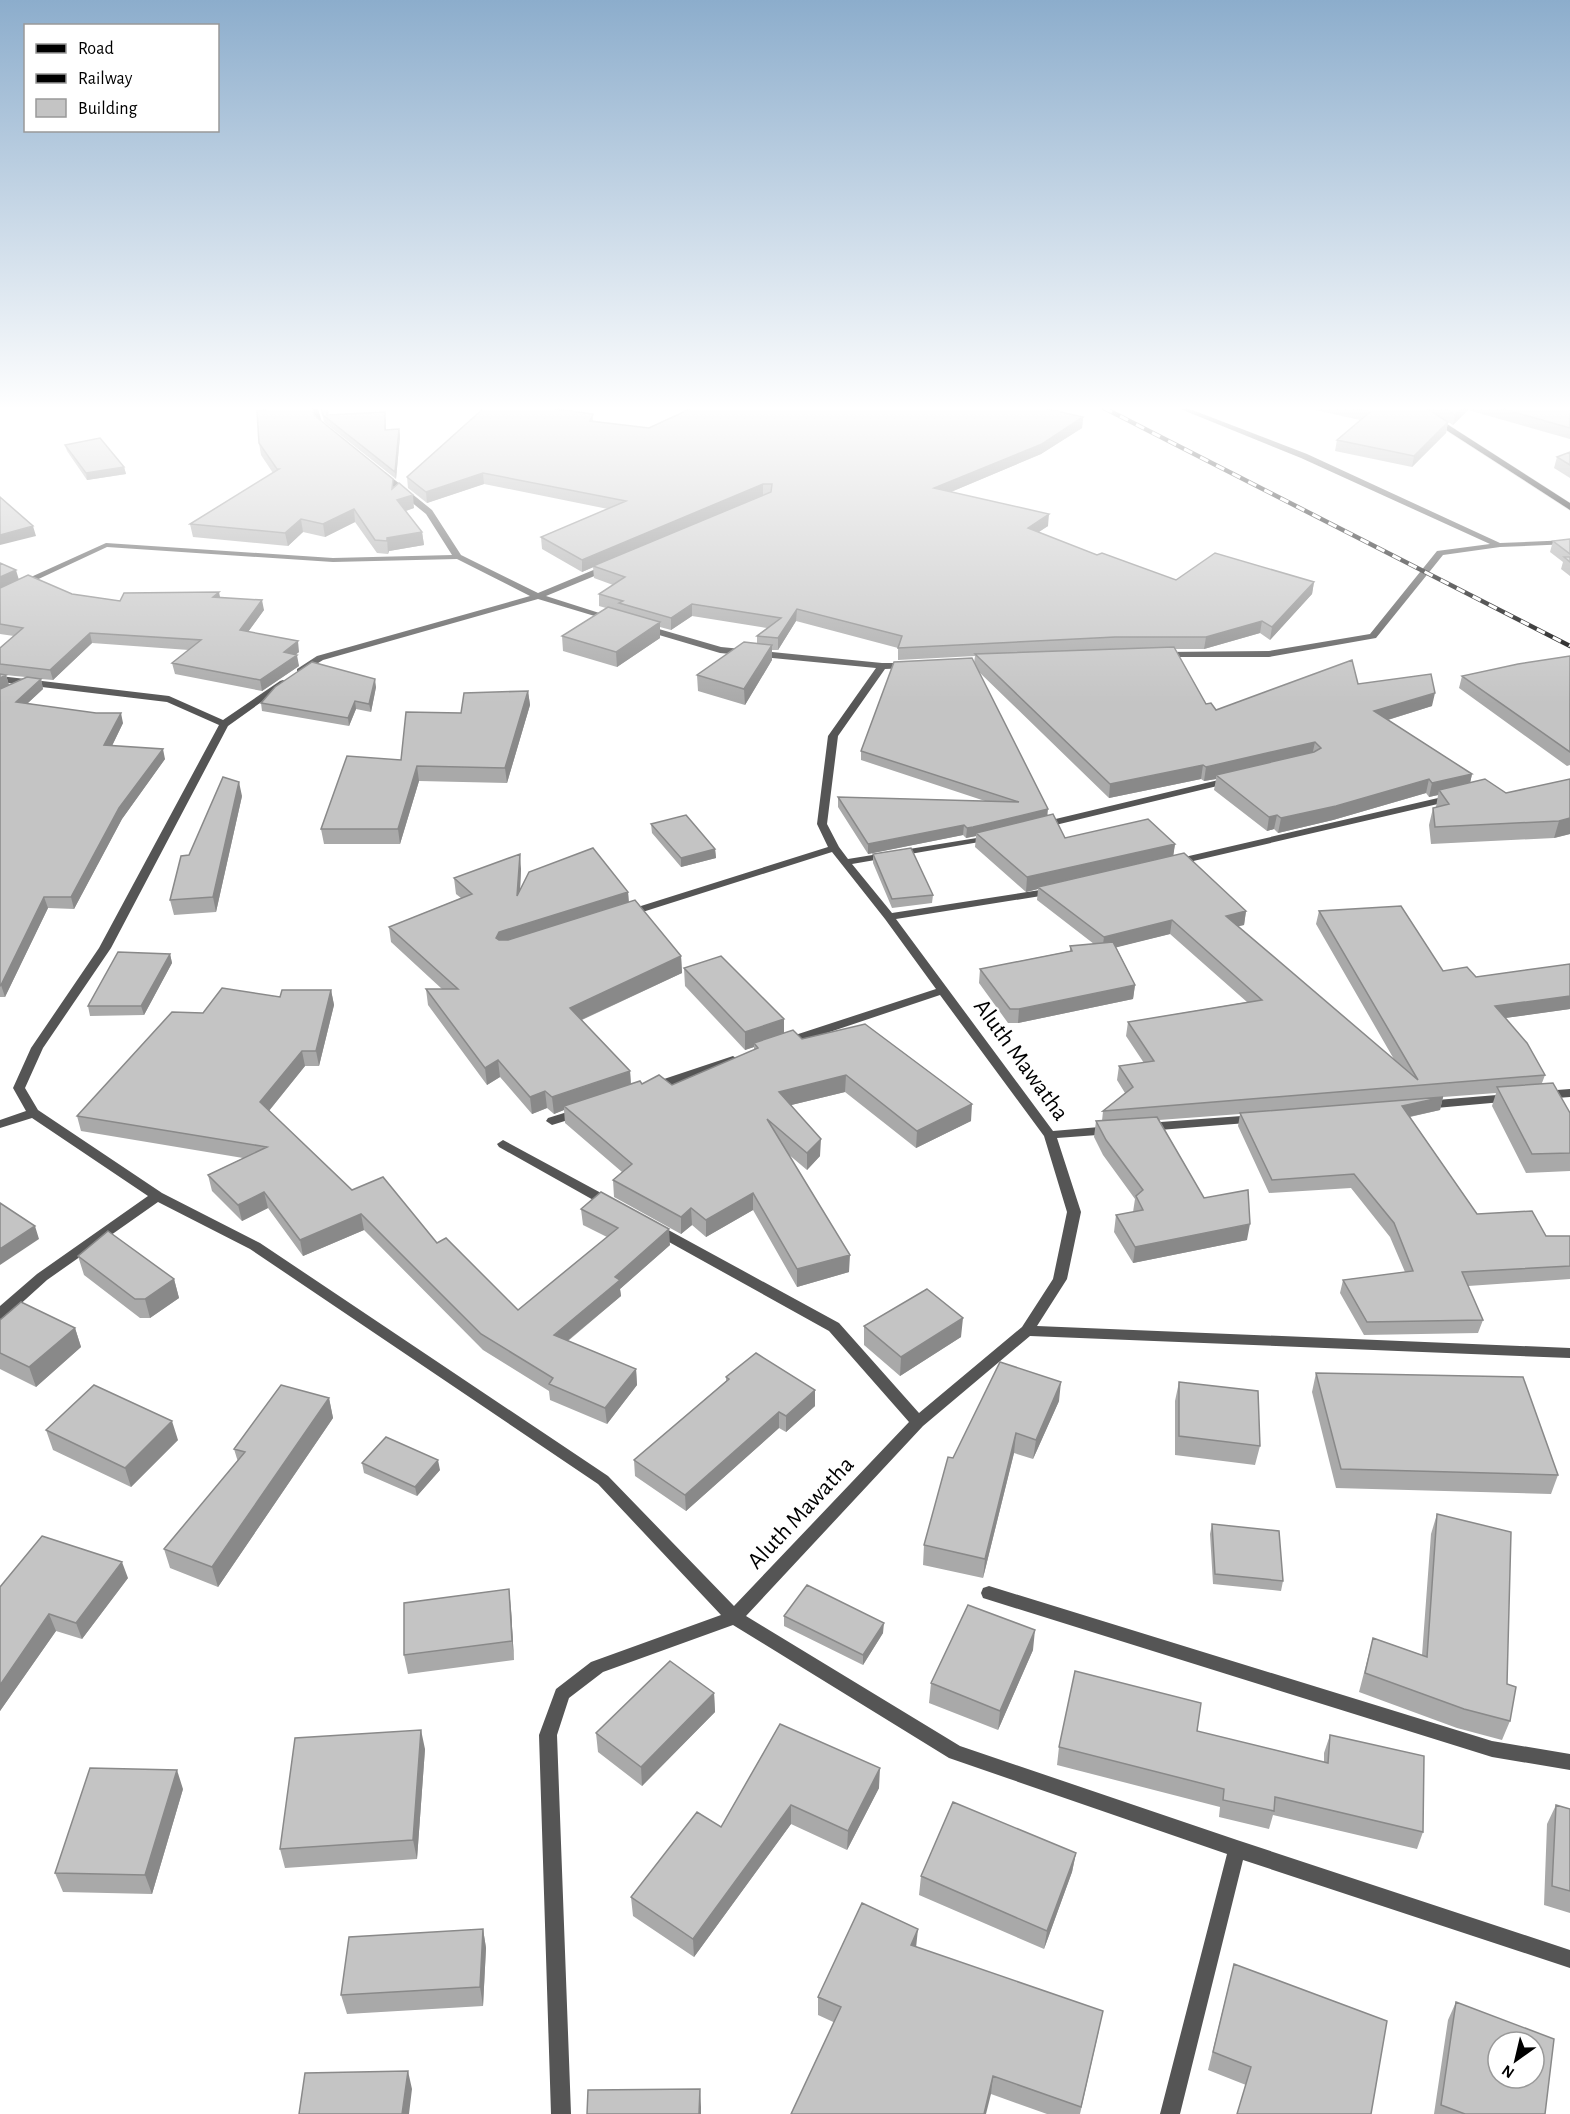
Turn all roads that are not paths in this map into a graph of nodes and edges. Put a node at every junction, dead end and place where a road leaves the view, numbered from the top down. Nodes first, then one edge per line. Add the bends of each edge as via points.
1 (422, 507) edge
2 (1416, 507) edge
3 (1570, 542) edge
4 (1500, 545) junction
5 (458, 557) junction
6 (615, 564) edge
7 (0, 594) edge
8 (538, 597) junction
9 (618, 620) edge
10 (641, 627) edge
11 (1150, 655) edge
12 (917, 664) edge
13 (882, 666) junction
14 (0, 679) edge
15 (26, 683) junction
16 (9, 692) edge
17 (224, 724) junction
18 (1241, 777) edge
19 (1464, 795) edge
20 (1031, 828) edge
21 (1008, 834) edge
22 (834, 848) junction
23 (847, 862) junction
24 (1160, 866) edge
25 (1067, 888) edge
26 (618, 916) edge
27 (889, 917) junction
28 (943, 990) junction
29 (776, 1046) edge
30 (742, 1057) edge
31 (642, 1091) edge
32 (1570, 1093) edge
33 (597, 1106) edge
34 (1416, 1106) edge
35 (33, 1113) junction
36 (1263, 1118) edge
37 (552, 1121) dead end
38 (0, 1124) edge
39 (1050, 1135) junction
40 (503, 1144) dead end
41 (158, 1196) junction
42 (617, 1207) edge
43 (648, 1225) edge
44 (0, 1314) edge
45 (1027, 1331) junction
46 (1570, 1353) edge
47 (918, 1422) junction
48 (989, 1593) dead end
49 (734, 1617) junction
50 (1570, 1762) edge
51 (1237, 1849) junction
52 (1570, 1959) edge
53 (561, 2114) edge
54 (1170, 2114) edge

1 - 5 street
2 - 4 street
3 - 4 street
4 - 11 street via 1440,553 1373,636 1269,654
5 - 7 street via 333,560 106,545
5 - 8 street
6 - 8 street
8 - 9 street
8 - 17 street via 320,658
10 - 13 street via 720,650
12 - 13 street
13 - 22 street, Aluth Mawatha via 833,736 822,824
14 - 15 street
15 - 16 street
15 - 17 street via 170,699
17 - 35 street via 105,948 37,1048 19,1088
18 - 20 street
19 - 24 street
21 - 23 street
22 - 23 street, Aluth Mawatha
22 - 26 street
23 - 27 street, Aluth Mawatha
25 - 27 street
27 - 28 street, Aluth Mawatha
28 - 29 street
28 - 39 street, Aluth Mawatha
30 - 31 street
32 - 34 street
33 - 37 street
35 - 38 street
35 - 41 street
36 - 39 street
39 - 45 street, Aluth Mawatha via 1074,1212 1060,1279
40 - 42 street
41 - 44 street via 42,1277
41 - 49 street via 255,1246 603,1480
43 - 47 street via 834,1328
45 - 46 street
45 - 47 street, Aluth Mawatha
47 - 49 street, Aluth Mawatha
48 - 50 street via 1492,1749
49 - 51 street via 955,1752
49 - 53 street via 597,1667 562,1694 548,1735
51 - 52 street
51 - 54 street

